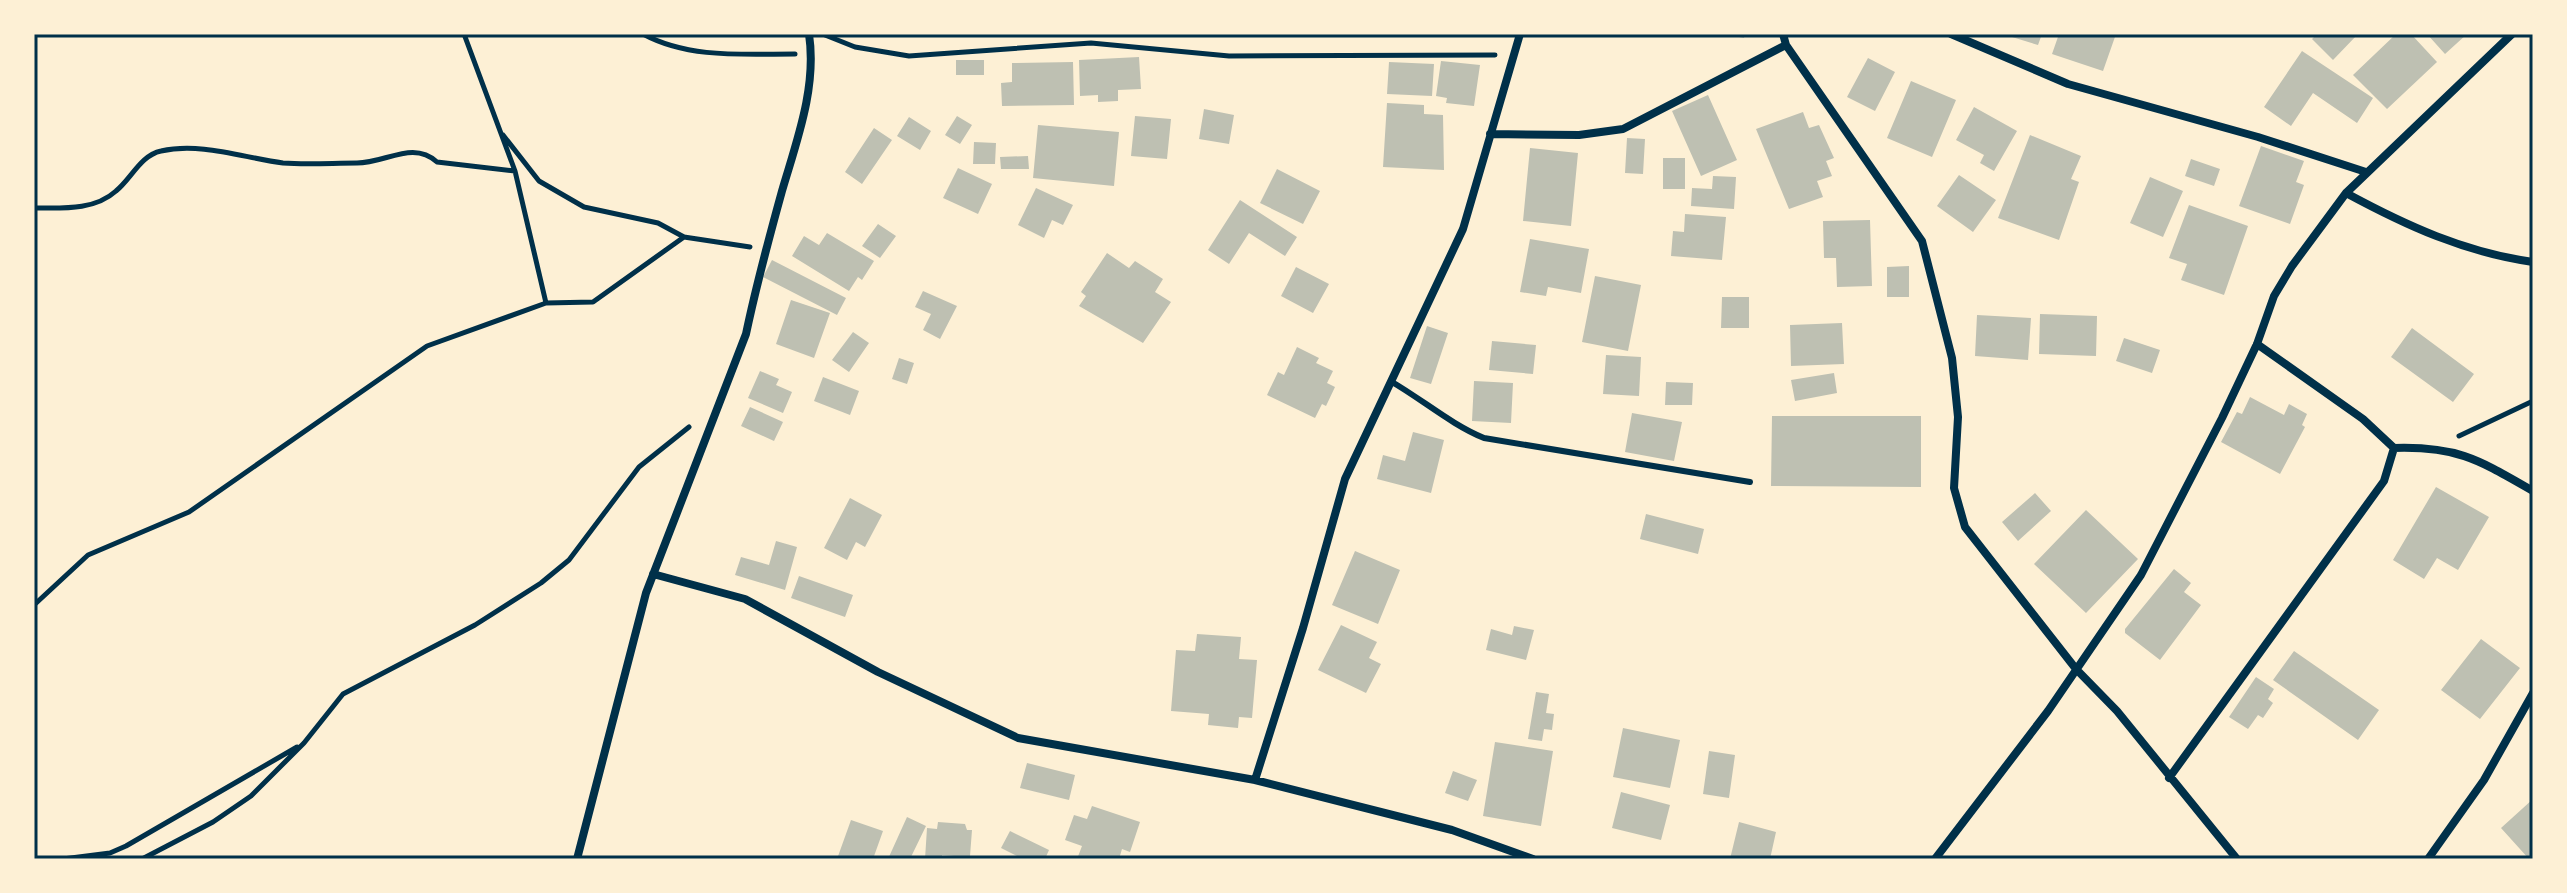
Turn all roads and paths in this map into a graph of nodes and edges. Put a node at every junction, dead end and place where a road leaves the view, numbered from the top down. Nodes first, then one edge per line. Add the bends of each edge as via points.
1 (464, 34) edge
2 (643, 34) edge
3 (809, 34) edge
4 (822, 34) edge
5 (1520, 34) edge
6 (1783, 34) edge
7 (1951, 34) edge
8 (2512, 34) edge
9 (1786, 45) junction
10 (812, 55) junction
11 (1516, 55) junction
12 (1490, 134) junction
13 (503, 135) junction
14 (515, 171) junction
15 (2366, 172) junction
16 (2346, 193) junction
17 (34, 208) edge
18 (684, 237) junction
19 (766, 249) junction
20 (2533, 262) edge
21 (546, 303) junction
22 (2257, 344) junction
23 (1392, 382) junction
24 (2533, 401) edge
25 (719, 403) junction
26 (2437, 447) junction
27 (2394, 448) junction
28 (1750, 482) dead end
29 (2533, 491) edge
30 (653, 574) junction
31 (34, 605) edge
32 (2076, 669) junction
33 (2533, 693) edge
34 (304, 743) junction
35 (2169, 778) junction
36 (1255, 780) junction
37 (63, 859) edge
38 (142, 859) edge
39 (577, 859) edge
40 (1533, 859) edge
41 (1935, 859) edge
42 (2237, 859) edge
43 (2428, 859) edge

1 - 13 path
2 - 10 path via 675,47 713,53
3 - 10 street
4 - 11 path via 855,47 909,56 1091,43 1229,56
5 - 11 street
6 - 9 street
7 - 15 street via 2068,84
8 - 15 street
9 - 12 street via 1623,129 1579,135
9 - 32 street via 1922,241 1952,358 1958,417 1954,488 1965,527
10 - 19 street via 806,104
11 - 12 street
12 - 23 street via 1463,229
13 - 14 path
13 - 18 path via 548,189 584,207 658,223
14 - 17 path via 437,162 422,151 377,162 285,163 204,150 165,150 151,154 105,199 75,208
14 - 21 path
15 - 16 street
16 - 20 street via 2438,239
16 - 22 street via 2280,286
18 - 19 path
18 - 21 path via 604,297
19 - 25 street via 746,334
21 - 31 path via 427,346 209,500 88,555
22 - 27 street via 2363,419
22 - 32 street via 2141,575
23 - 28 lane via 1484,438
23 - 36 street via 1345,479
24 - 26 path
25 - 30 street
25 - 34 path via 639,467 569,560 541,583 475,625 343,694
26 - 27 street
26 - 29 street via 2476,458
27 - 35 street via 2384,481
30 - 36 street via 745,599 878,672 1018,738
30 - 39 street
32 - 35 street
32 - 41 street
33 - 43 street via 2484,780
34 - 37 path via 126,846
34 - 38 path via 251,796
35 - 42 street
36 - 40 street via 1452,830

